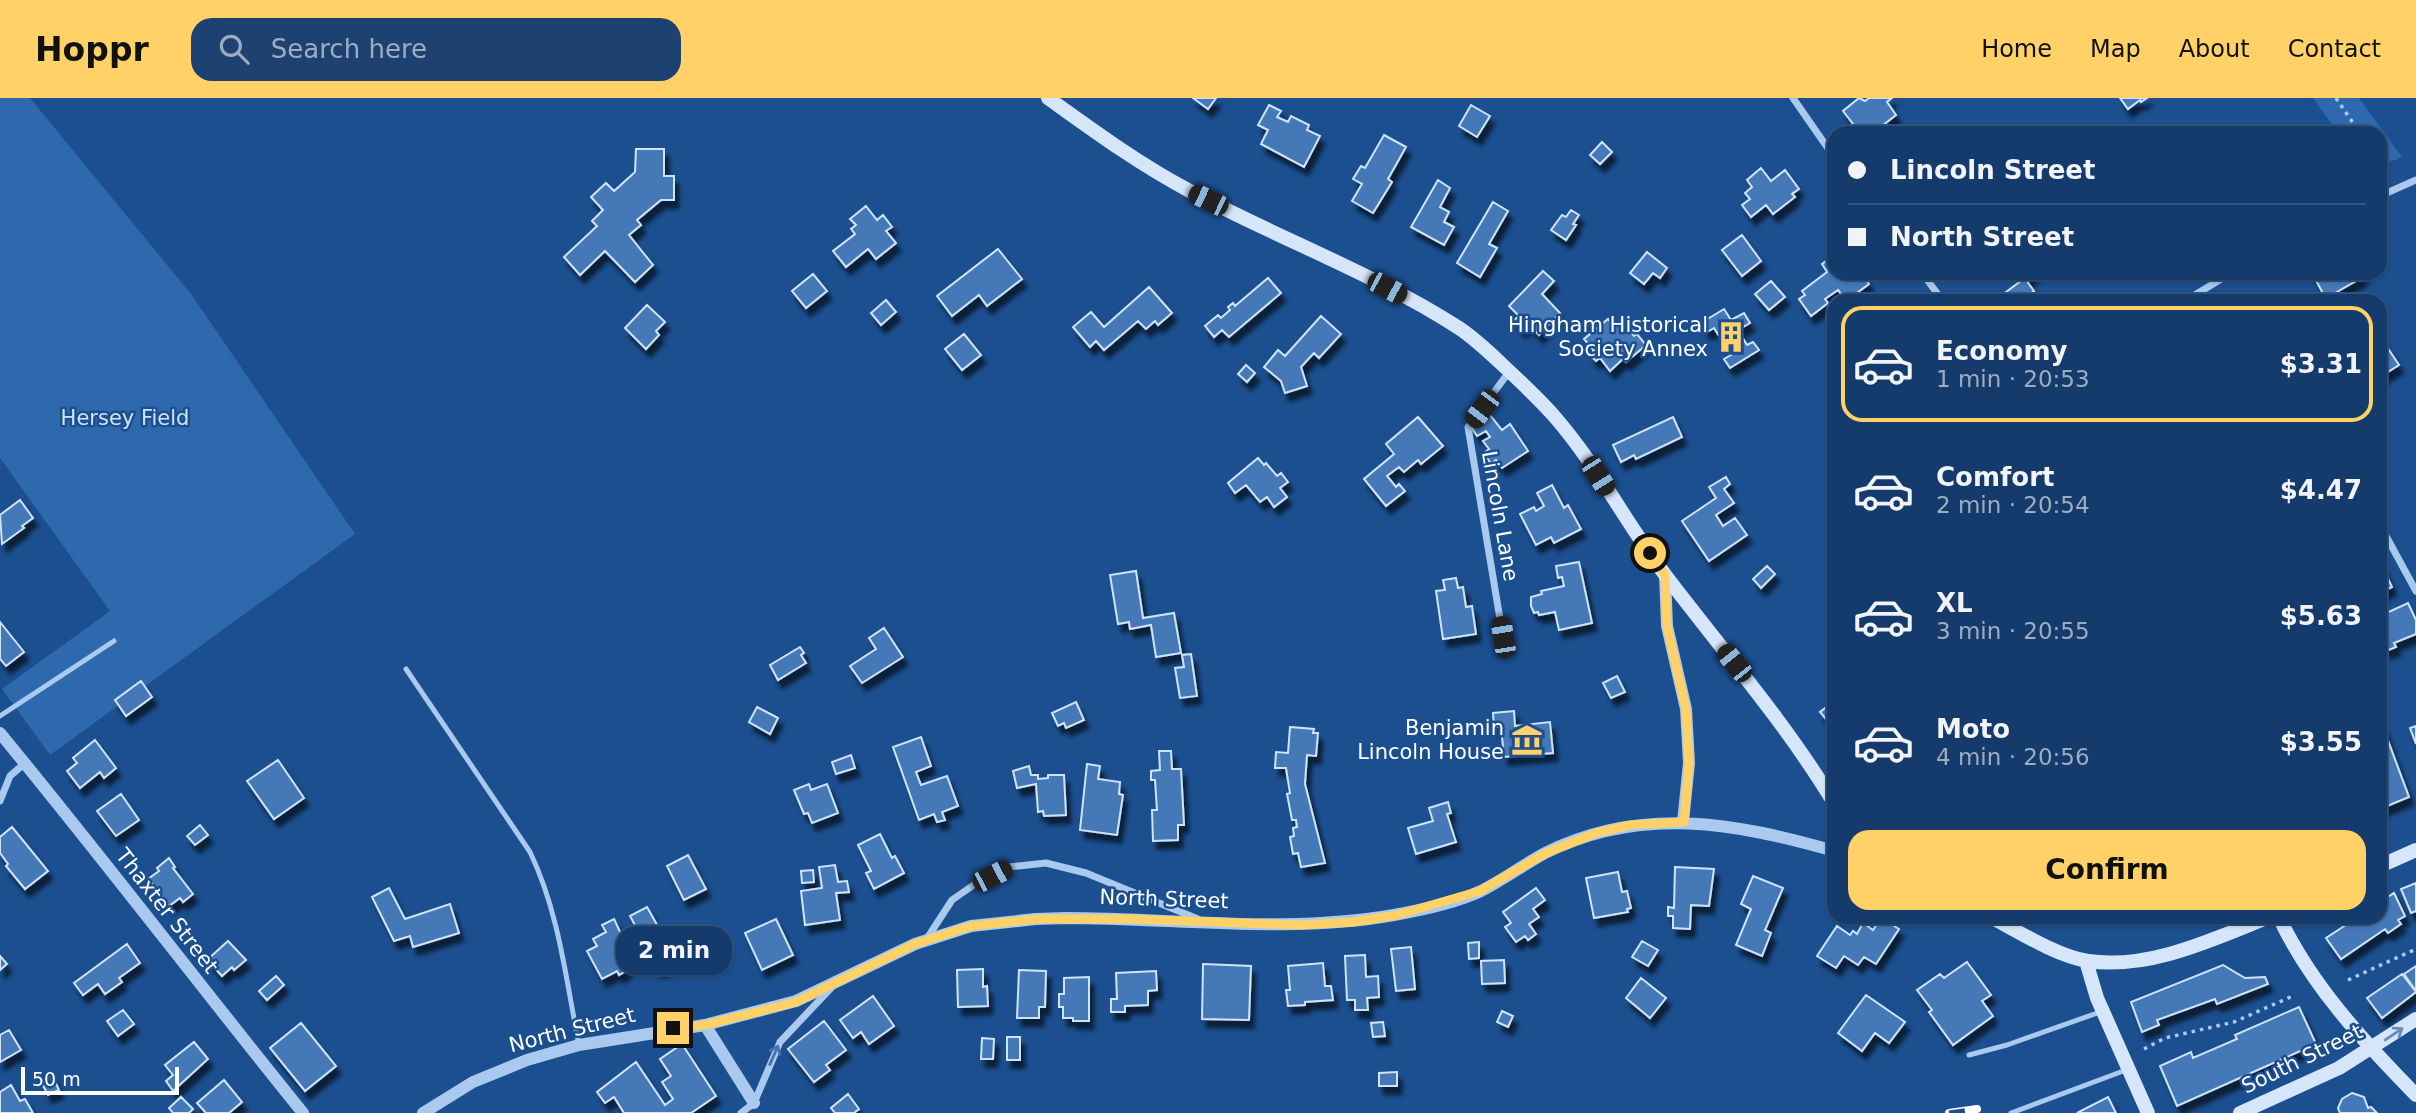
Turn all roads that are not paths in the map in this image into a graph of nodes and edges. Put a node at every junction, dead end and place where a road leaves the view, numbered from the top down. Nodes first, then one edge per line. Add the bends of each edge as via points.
1 (1048, 98) edge
2 (1793, 98) edge
3 (1827, 147) edge
4 (2416, 180) edge
5 (2387, 193) edge
6 (2220, 280) edge
7 (2196, 294) edge
8 (1509, 372) junction
9 (2387, 538) edge
10 (1665, 575) junction
11 (2416, 591) edge
12 (1503, 637) dead end
13 (114, 641) dead end
14 (406, 669) dead end
15 (0, 716) edge
16 (0, 733) edge
17 (25, 763) junction
18 (1827, 791) edge
19 (0, 801) edge
20 (1684, 822) junction
21 (1827, 849) edge
22 (2416, 850) edge
23 (2387, 863) edge
24 (1205, 921) junction
25 (2005, 924) edge
26 (2250, 924) edge
27 (2282, 924) edge
28 (926, 941) junction
29 (2086, 961) junction
30 (835, 983) junction
31 (2103, 1011) junction
32 (2416, 1019) edge
33 (705, 1025) junction
34 (579, 1045) junction
35 (2371, 1049) junction
36 (1969, 1055) dead end
37 (2129, 1069) junction
38 (2416, 1096) edge
39 (754, 1103) junction
40 (303, 1113) edge
41 (423, 1113) edge
42 (741, 1113) edge
43 (2011, 1113) edge
44 (2148, 1113) edge
45 (2240, 1113) edge

1 - 8 main road via 1189,191 1310,248 1460,329
2 - 3 street
4 - 5 street
6 - 7 street
8 - 10 main road via 1563,427
8 - 12 street, Lincoln Lane via 1468,427
9 - 11 street
10 - 18 main road via 1748,679
10 - 20 street via 1667,626 1686,709 1689,763
13 - 15 lane
14 - 34 lane via 530,852 542,877 553,909
16 - 17 street, Thaxter Street
17 - 19 street via 10,776
17 - 40 street, Thaxter Street
20 - 21 street, North Street via 1741,828
20 - 24 street, North Street via 1630,825 1596,833 1546,853 1480,891 1397,915 1300,925
22 - 23 main road
24 - 28 street, North Street via 1036,919 971,926
24 - 28 street via 1086,873 1046,863 1008,867 975,884 951,900
25 - 29 main road
26 - 29 main road via 2161,955 2120,963
27 - 35 main road via 2291,944
28 - 30 street, North Street
29 - 31 main road
30 - 33 street, North Street via 796,1002
39 -> 30 street via 780,1042
31 - 36 lane
31 - 37 main road
35 -> 32 main road, South Street
33 - 34 street, North Street
33 - 39 street
34 - 41 street, North Street via 498,1070
35 - 38 main road
35 - 45 main road, South Street
37 - 43 lane
37 - 44 main road
39 - 42 street

